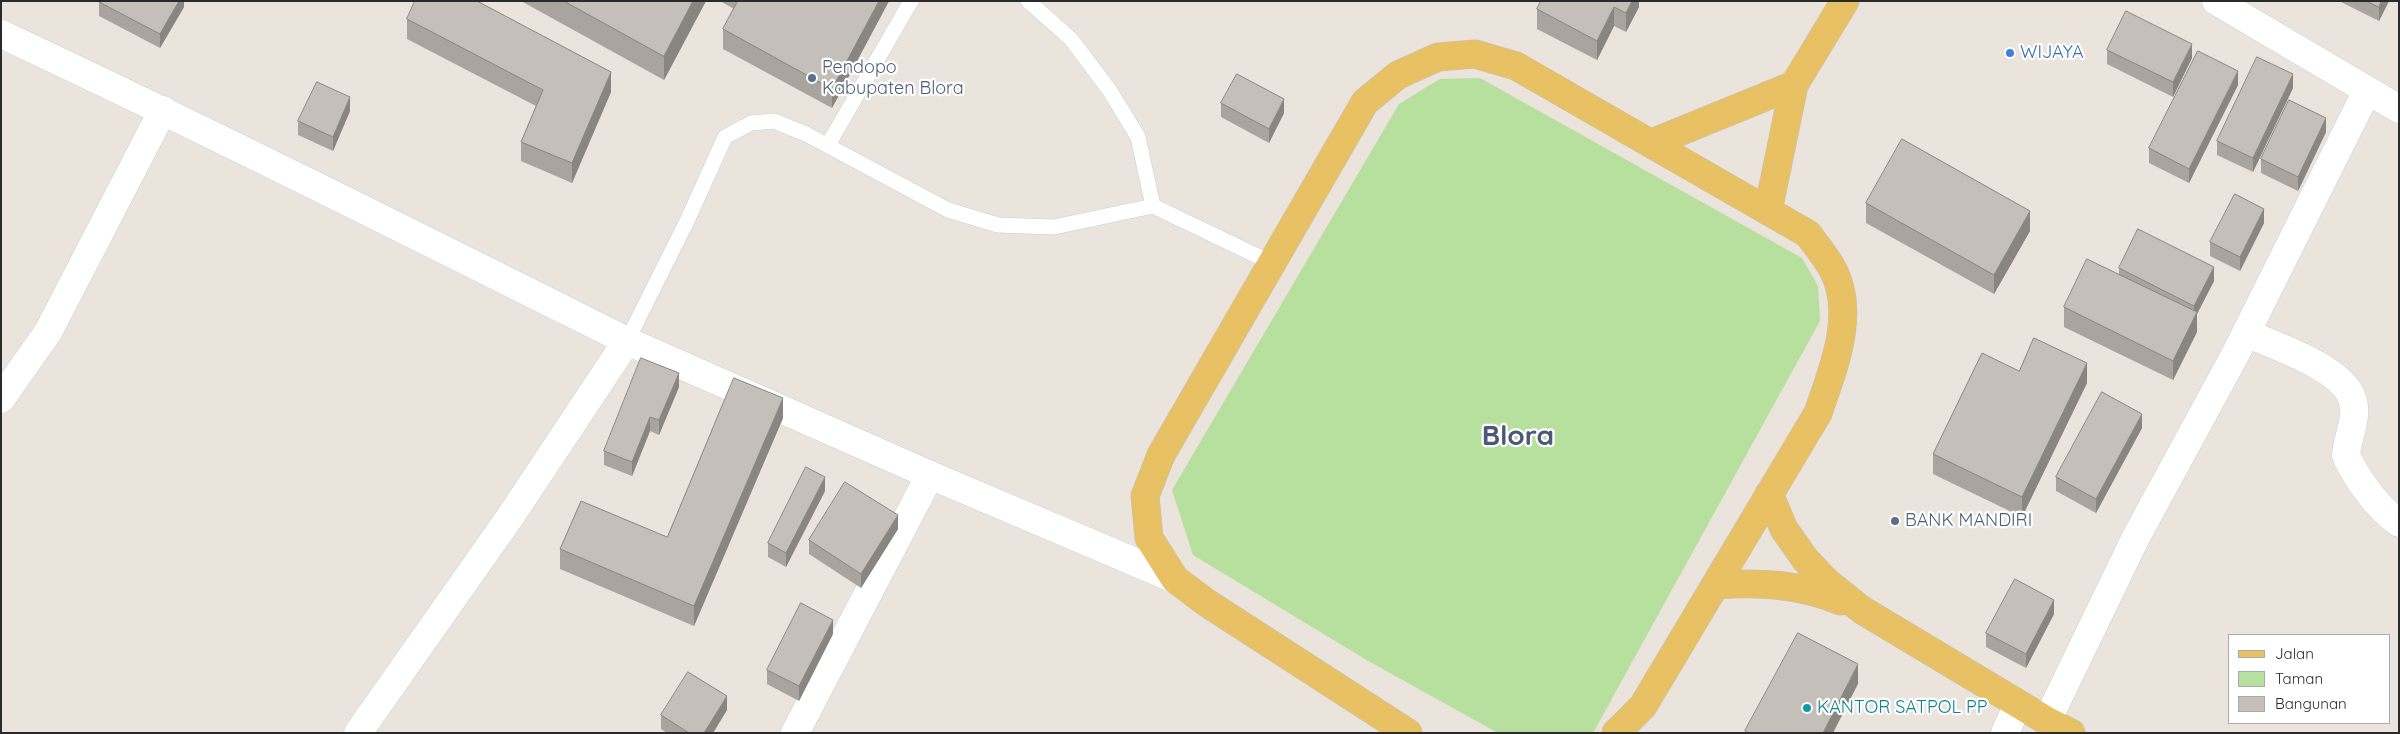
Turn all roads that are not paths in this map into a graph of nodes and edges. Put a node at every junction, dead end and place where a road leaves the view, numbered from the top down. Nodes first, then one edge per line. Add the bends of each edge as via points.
1 (912, 1) edge
2 (1028, 1) edge
3 (1845, 1) edge
4 (2216, 1) edge
5 (1, 34) edge
6 (1794, 85) junction
7 (2367, 91) junction
8 (2399, 109) edge
9 (163, 110) junction
10 (1652, 143) junction
11 (828, 145) junction
12 (1153, 206) junction
13 (1768, 211) junction
14 (1272, 263) junction
15 (2246, 333) junction
16 (627, 341) junction
17 (1, 399) edge
18 (930, 475) junction
19 (1769, 494) junction
20 (2399, 523) edge
21 (1175, 579) junction
22 (1716, 585) junction
23 (1862, 610) junction
24 (2018, 704) junction
25 (2047, 721) junction
26 (358, 733) edge
27 (795, 733) edge
28 (1408, 733) edge
29 (1616, 733) edge
30 (2005, 733) edge
31 (2071, 733) edge

1 - 11 lane
2 - 12 lane via 1071,39 1110,91 1138,137
3 - 6 main road
4 - 7 main road
5 - 9 main road
6 - 10 main road
6 - 13 main road
7 - 8 main road
7 - 15 main road
9 - 16 main road
9 - 17 main road via 48,332
10 - 13 main road
10 - 14 main road via 1516,66 1475,54 1438,57 1398,75 1365,102
11 - 12 lane via 948,210 998,225 1054,227
11 - 16 lane via 774,121 751,123 725,138
12 - 14 lane
13 - 19 main road via 1808,234 1833,270 1844,307 1836,360 1818,412
14 - 21 main road via 1161,455 1145,496 1149,538
15 - 20 main road via 2322,367 2341,381 2352,398 2354,414 2346,455 2386,514
15 - 25 main road via 2136,537
16 - 18 main road
16 - 26 main road via 510,517
18 - 21 main road
18 - 27 main road
19 - 22 main road
19 - 23 main road via 1784,529 1805,559
21 - 28 main road
22 - 23 main road via 1752,582 1790,586 1819,592
22 - 29 main road via 1643,706
23 - 24 main road
24 - 25 main road
24 - 30 main road
25 - 31 main road

